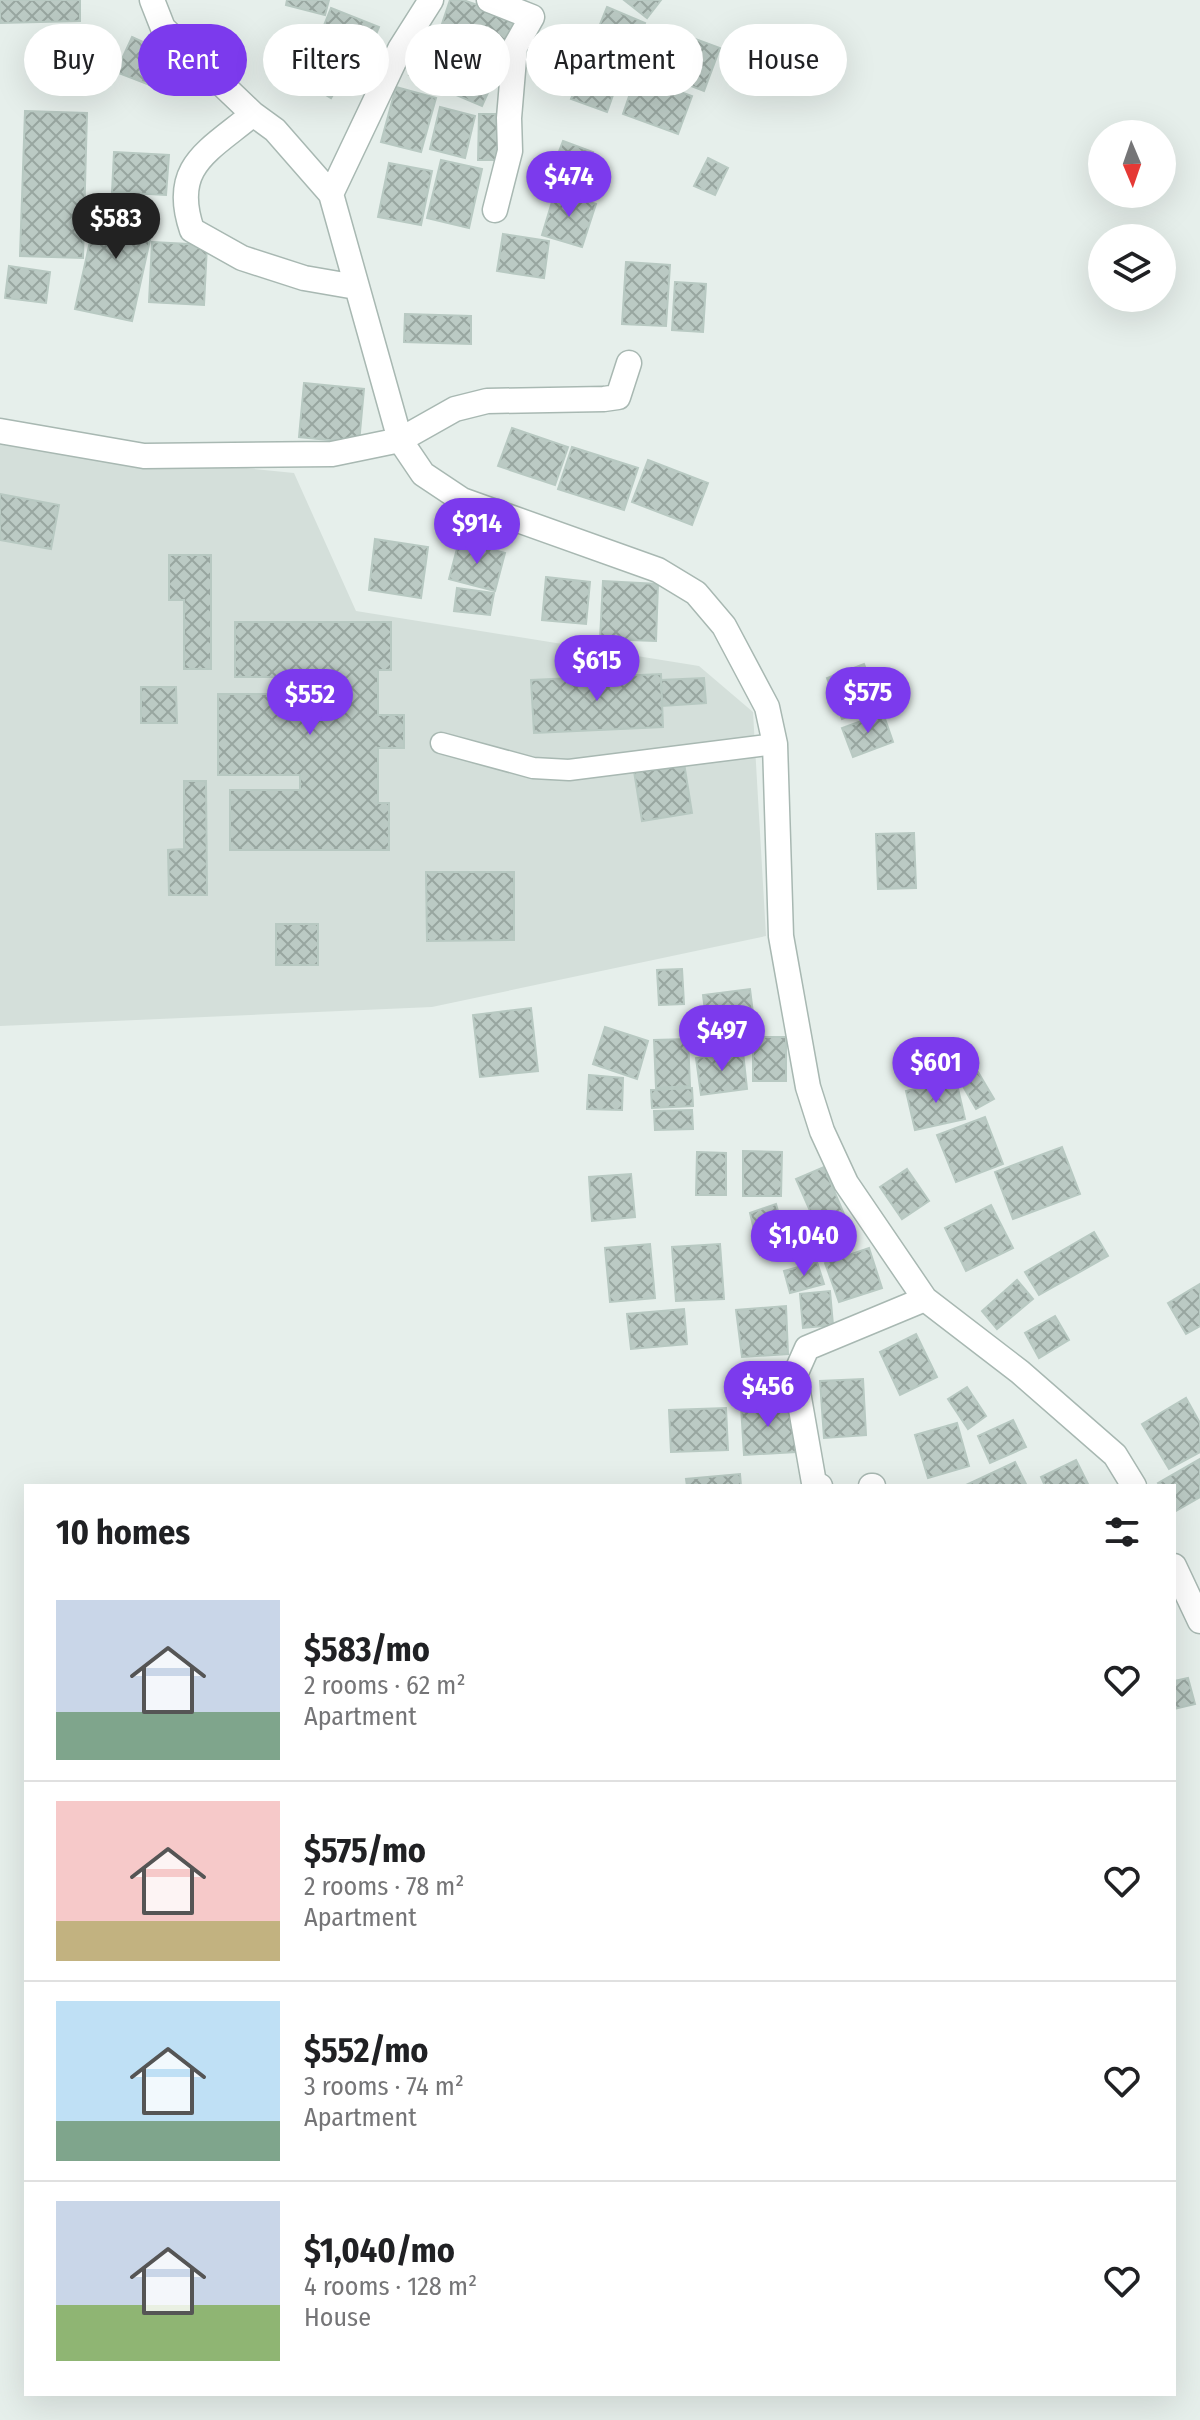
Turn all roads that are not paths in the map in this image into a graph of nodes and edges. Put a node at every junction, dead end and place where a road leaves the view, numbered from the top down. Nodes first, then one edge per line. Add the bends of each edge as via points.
1 (152, 0) edge
2 (431, 0) edge
3 (489, 0) edge
4 (537, 8) edge
5 (253, 114) junction
6 (331, 194) junction
7 (495, 210) dead end
8 (356, 287) junction
9 (629, 363) dead end
10 (0, 431) edge
11 (400, 440) junction
12 (441, 743) dead end
13 (775, 744) junction
14 (925, 1299) junction
15 (816, 1484) edge
16 (1133, 1484) edge
17 (1176, 1570) edge
18 (1200, 1621) edge

1 - 5 street via 163,28
2 - 6 street via 400,49
3 - 4 street
4 - 7 street via 515,47 510,151
5 - 6 street via 275,130
5 - 8 street via 188,176 184,207 192,230 242,258 304,278
6 - 8 street
8 - 11 street
9 - 11 street via 618,397 487,401 455,409
10 - 11 street via 144,456 332,454
11 - 13 street via 423,474 462,500 658,570 696,593 724,626 753,677
12 - 13 lane via 533,768 569,770
13 - 14 street via 781,936 808,1087 846,1183
14 - 15 street via 807,1348 795,1375
14 - 16 street via 1115,1455
17 - 18 street

